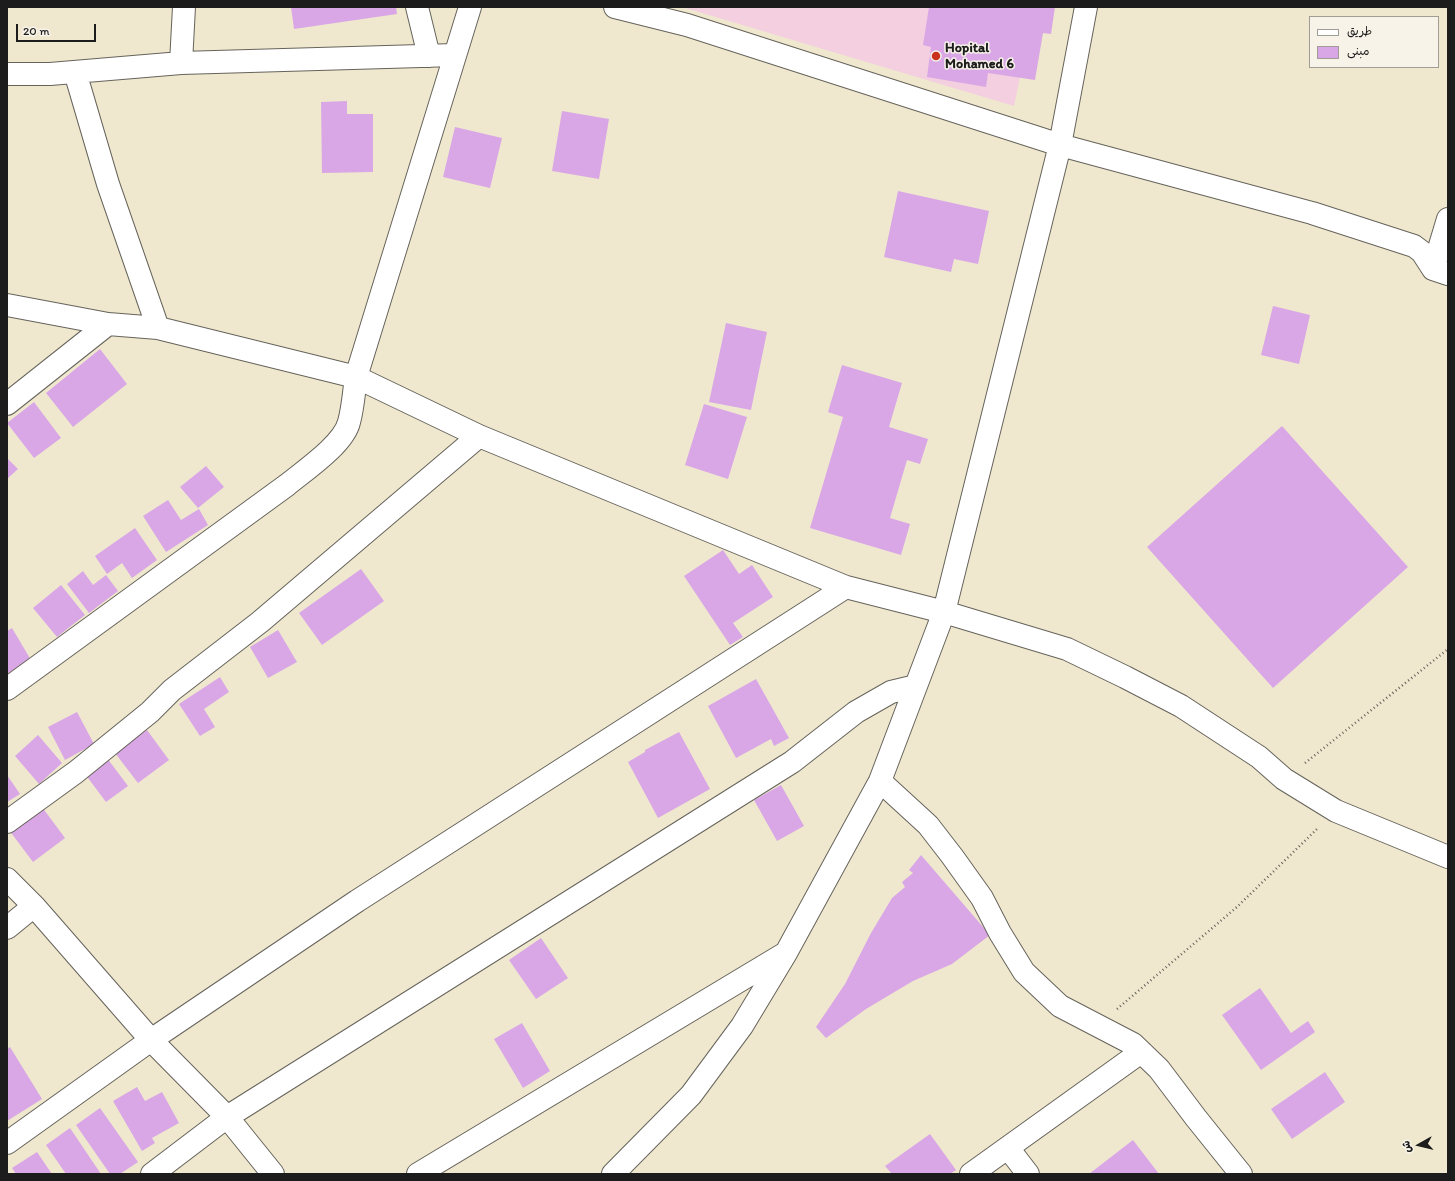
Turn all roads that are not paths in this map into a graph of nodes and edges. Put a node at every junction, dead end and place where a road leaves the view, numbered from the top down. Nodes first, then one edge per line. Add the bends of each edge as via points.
1 (184, 7) edge
2 (417, 7) edge
3 (470, 7) edge
4 (615, 7) edge
5 (1086, 7) edge
6 (455, 55) junction
7 (429, 56) junction
8 (181, 63) junction
9 (75, 72) junction
10 (7, 74) edge
11 (1060, 145) junction
12 (1448, 219) edge
13 (1441, 271) edge
14 (7, 305) edge
15 (108, 324) junction
16 (158, 328) junction
17 (356, 376) junction
18 (7, 404) edge
19 (479, 436) junction
20 (846, 587) junction
21 (944, 612) junction
22 (916, 686) junction
23 (7, 689) edge
24 (880, 781) junction
25 (7, 822) edge
26 (1448, 858) edge
27 (7, 879) edge
28 (34, 906) junction
29 (7, 928) edge
30 (786, 953) junction
31 (151, 1040) junction
32 (1141, 1052) junction
33 (227, 1117) junction
34 (7, 1143) edge
35 (1008, 1148) junction
36 (152, 1174) edge
37 (273, 1174) edge
38 (418, 1174) edge
39 (613, 1174) edge
40 (971, 1174) edge
41 (1028, 1174) edge
42 (1241, 1174) edge

1 - 8 street
2 - 7 street
3 - 6 street
4 - 11 street via 687,25
5 - 11 street
6 - 7 street
6 - 17 street
7 - 8 street
8 - 9 street
9 - 10 street
9 - 16 street via 108,184
11 - 13 street via 1312,213 1414,246
11 - 21 street
12 - 13 street
14 - 15 street
15 - 16 street
15 - 18 street
16 - 17 street
17 - 19 street
17 - 23 street via 349,423 342,436 330,449 287,485
19 - 20 street
19 - 25 street via 260,622 172,690 150,712 76,772
20 - 21 street
20 - 31 street via 357,901
21 - 22 street
21 - 26 street via 1067,650 1125,677 1181,706 1258,758 1284,779 1336,811
22 - 24 street
22 - 33 street via 891,692 856,712 792,762
24 - 30 street
24 - 32 street via 928,825 952,856 982,898 1024,972 1060,1006 1133,1044
27 - 28 street
28 - 29 street
28 - 31 street
30 - 38 street
30 - 39 street via 742,1026 691,1095
31 - 33 street
31 - 34 street
32 - 35 street
32 - 42 street via 1159,1069
33 - 36 street
33 - 37 street
35 - 40 street
35 - 41 street

